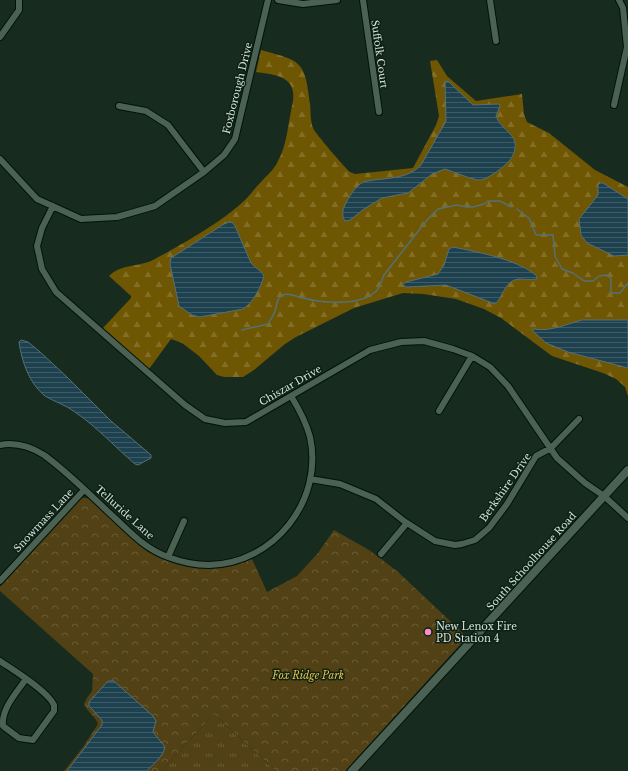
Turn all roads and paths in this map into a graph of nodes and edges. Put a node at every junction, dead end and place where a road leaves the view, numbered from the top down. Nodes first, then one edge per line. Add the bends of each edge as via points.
1 (18, 0) edge
2 (268, 0) edge
3 (278, 0) edge
4 (337, 0) edge
5 (362, 0) edge
6 (490, 0) edge
7 (620, 1) edge
8 (628, 1) edge
9 (0, 37) edge
10 (496, 41) dead end
11 (614, 105) dead end
12 (119, 106) dead end
13 (379, 112) dead end
14 (0, 159) edge
15 (204, 172) junction
16 (53, 206) junction
17 (472, 356) junction
18 (291, 396) junction
19 (440, 411) dead end
20 (578, 419) dead end
21 (0, 444) edge
22 (551, 448) junction
23 (628, 470) edge
24 (310, 479) junction
25 (84, 490) junction
26 (604, 496) junction
27 (628, 518) edge
28 (184, 521) dead end
29 (407, 523) junction
30 (381, 554) dead end
31 (168, 557) junction
32 (0, 581) edge
33 (0, 661) edge
34 (26, 679) junction
35 (352, 771) edge

1 - 9 street via 19,10
2 - 15 street, Foxborough Drive via 235,139 224,155
3 - 4 street via 302,4
5 - 13 street, Suffolk Court
6 - 10 street
7 - 8 street
7 - 11 street via 627,47
12 - 15 street via 146,111 168,125
14 - 16 street, Foxborough Drive via 37,199
15 - 16 street, Foxborough Drive via 155,206 117,217 81,219
16 - 18 street, Chiszar Drive via 42,228 37,246 42,269 56,292 185,405 205,419 225,423 246,422
17 - 18 street, Chiszar Drive via 424,341 401,342 370,350
17 - 19 street
17 - 22 street, Chiszar Drive via 490,366 508,386
18 - 24 street, Telluride Lane via 306,424 310,438
20 - 22 street, Berkshire Drive
21 - 25 street, Telluride Lane via 17,444 34,449 53,461
22 - 26 street, Chiszar Drive via 585,483
22 - 29 street, Berkshire Drive via 536,456 507,504 489,528 475,540 455,545 435,541
23 - 26 street, South Schoolhouse Road
24 - 29 street, Berkshire Drive via 340,484 376,499
24 - 31 street, Telluride Lane via 304,501 290,523 273,541 256,552 236,561 210,565 196,565
25 - 31 street, Telluride Lane via 139,540
25 - 32 street, Snowmass Lane
26 - 27 street, Chiszar Drive
26 - 35 street, South Schoolhouse Road
28 - 31 street
29 - 30 street
33 - 34 street
34 - 34 street via 54,705 54,711 33,740 19,738 3,726 2,718

